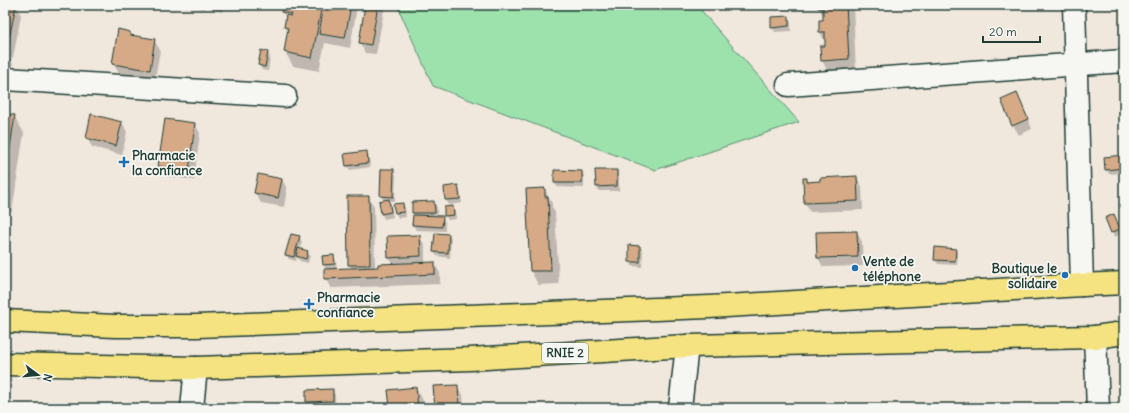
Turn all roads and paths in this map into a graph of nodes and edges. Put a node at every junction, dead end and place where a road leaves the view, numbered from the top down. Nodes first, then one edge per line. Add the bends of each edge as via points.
1 (1074, 5) edge
2 (1124, 62) edge
3 (1076, 64) junction
4 (5, 79) edge
5 (788, 85) dead end
6 (285, 96) dead end
7 (1124, 283) edge
8 (1082, 285) junction
9 (5, 321) edge
10 (1124, 333) edge
11 (1095, 337) junction
12 (687, 346) junction
13 (5, 364) edge
14 (196, 368) junction
15 (192, 408) edge
16 (680, 408) edge
17 (1098, 408) edge

1 - 3 street
2 - 3 street
3 - 5 street
3 - 8 street
4 - 6 street
7 - 8 main road
8 - 9 main road via 709,307 197,326 115,326
10 - 11 main road, RNIE 2
11 - 12 main road, RNIE 2
11 - 17 street
12 - 14 main road, RNIE 2 via 470,359
12 - 16 street
13 - 14 main road, RNIE 2
14 - 15 street

